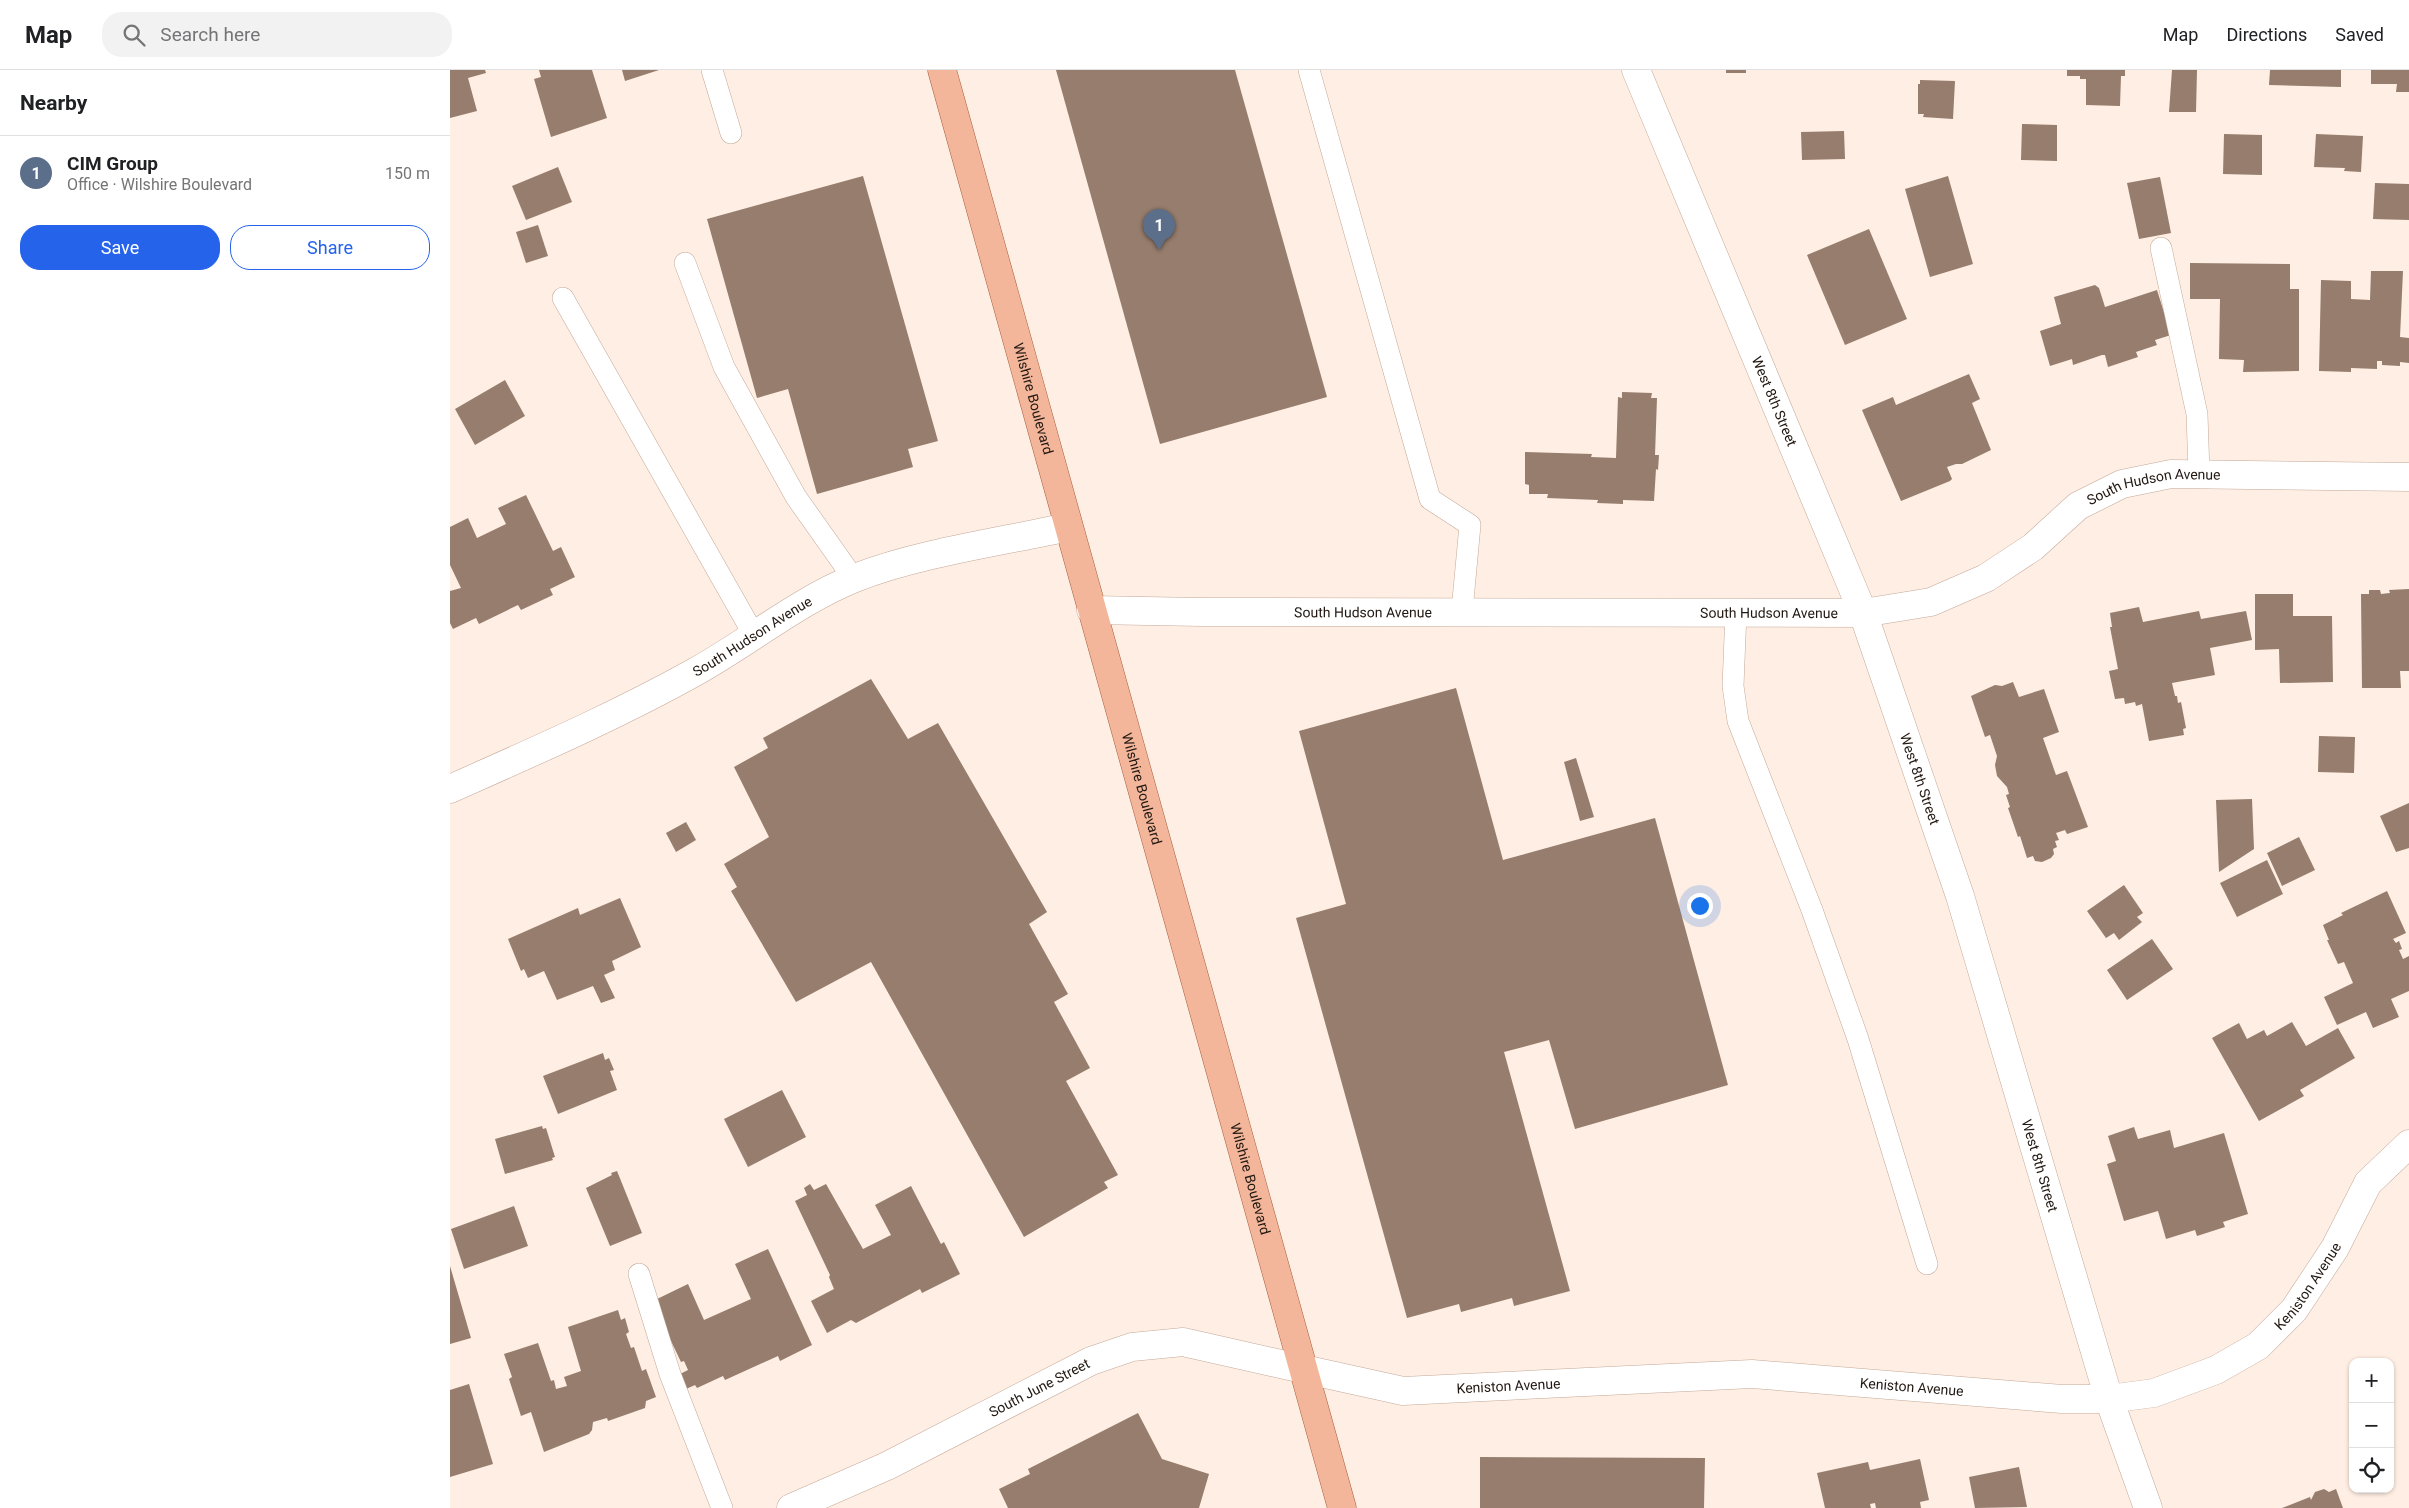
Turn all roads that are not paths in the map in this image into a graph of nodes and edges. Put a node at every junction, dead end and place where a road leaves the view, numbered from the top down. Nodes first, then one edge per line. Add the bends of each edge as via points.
1 (712, 70) edge
2 (942, 70) edge
3 (1309, 70) edge
4 (1636, 70) edge
5 (731, 133) dead end
6 (2160, 248) dead end
7 (685, 263) dead end
8 (563, 298) dead end
9 (2199, 473) junction
10 (2409, 477) edge
11 (1068, 527) junction
12 (854, 578) junction
13 (1091, 610) junction
14 (1462, 611) junction
15 (1736, 612) junction
16 (1863, 613) junction
17 (754, 635) junction
18 (450, 789) edge
19 (2409, 1144) edge
20 (1927, 1264) dead end
21 (639, 1274) dead end
22 (1303, 1369) junction
23 (2109, 1400) junction
24 (722, 1508) edge
25 (791, 1508) edge
26 (1342, 1508) edge
27 (2148, 1508) edge

1 - 5 lane
2 - 11 main road, Wilshire Boulevard
3 - 14 lane via 1430,499 1470,525
4 - 16 street, West 8th Street
6 - 9 lane via 2197,414
7 - 12 lane via 724,367 796,497
8 - 17 lane
9 - 10 street, South Hudson Avenue
9 - 16 street, South Hudson Avenue via 2171,474 2122,484 2078,506 2033,547 1986,578 1931,602
11 - 12 street, South Hudson Avenue via 911,561
11 - 13 main road, Wilshire Boulevard
12 - 17 street, South Hudson Avenue
13 - 14 street, South Hudson Avenue
13 - 22 main road, Wilshire Boulevard
14 - 15 street, South Hudson Avenue
15 - 16 street, South Hudson Avenue
15 - 20 lane via 1733,686 1738,720 1851,1020
16 - 23 street, West 8th Street via 1960,896
17 - 18 street, South Hudson Avenue via 696,672 568,737
19 - 23 street, Keniston Avenue via 2368,1183 2335,1248 2294,1310 2258,1346 2216,1370 2160,1391
21 - 24 lane via 670,1374
22 - 23 street, Keniston Avenue via 1403,1391 1752,1374
22 - 25 street, South June Street via 1183,1342 1132,1347 1091,1361 886,1466
22 - 26 main road, Wilshire Boulevard
23 - 27 street, West 8th Street

